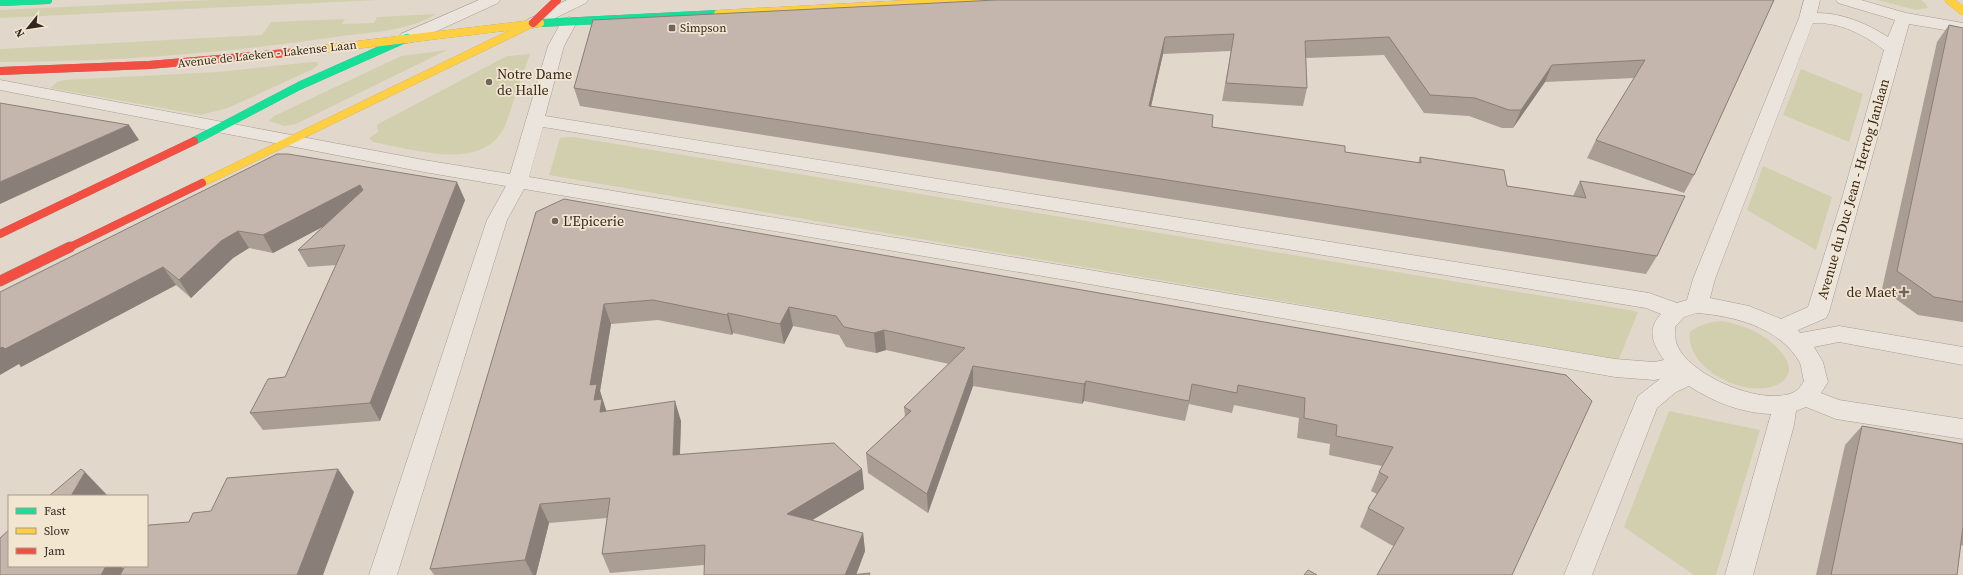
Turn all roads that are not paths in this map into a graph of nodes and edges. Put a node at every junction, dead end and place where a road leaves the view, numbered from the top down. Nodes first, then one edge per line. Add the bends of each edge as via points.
1 (48, 0) edge
2 (492, 0) edge
3 (557, 0) edge
4 (580, 0) edge
5 (982, 0) edge
6 (1812, 0) edge
7 (1844, 0) edge
8 (1949, 0) edge
9 (0, 2) edge
10 (1963, 11) edge
11 (1806, 18) junction
12 (1904, 18) junction
13 (569, 22) junction
14 (532, 24) junction
15 (1963, 28) edge
16 (407, 38) junction
17 (1893, 49) junction
18 (0, 71) edge
19 (0, 85) edge
20 (535, 120) junction
21 (220, 127) junction
22 (290, 140) junction
23 (518, 181) junction
24 (0, 234) edge
25 (0, 281) edge
26 (1686, 308) junction
27 (1788, 336) junction
28 (1963, 356) edge
29 (1685, 370) junction
30 (1795, 401) junction
31 (1963, 429) edge
32 (383, 575) edge
33 (1578, 575) edge
34 (1739, 575) edge

1 - 9 main road
2 - 16 street
3 - 14 main road
4 - 14 street
5 - 13 main road, Avenue de Laeken - Lakense Laan
6 - 11 street
7 - 12 street
8 - 10 main road
11 - 17 street via 1822,17 1857,26 1880,38
11 - 26 street via 1704,279
12 - 15 street
12 - 17 street, Avenue du Duc Jean - Hertog Janlaan
13 - 14 main road, Avenue de Laeken - Lakense Laan
13 - 20 street via 556,46
14 - 16 main road, Avenue de Laeken - Lakense Laan
14 - 22 main road
16 - 18 main road, Avenue de Laeken - Lakense Laan via 185,63 46,72
16 - 21 main road via 354,60
17 - 27 street, Avenue du Duc Jean - Hertog Janlaan via 1818,312
19 - 21 street
20 - 23 street
20 - 26 street
21 - 22 street
21 - 24 main road via 182,148
22 - 23 street
22 - 25 main road
23 - 29 street via 1609,367 1654,371
23 - 32 street via 497,220
26 - 27 street via 1723,307 1752,314
26 - 29 street via 1664,325 1665,344
27 - 28 street via 1839,334
27 - 30 street via 1812,363 1816,382
29 - 30 street via 1719,393 1753,404
29 - 33 street via 1647,404
30 - 31 street
30 - 34 street via 1782,425

